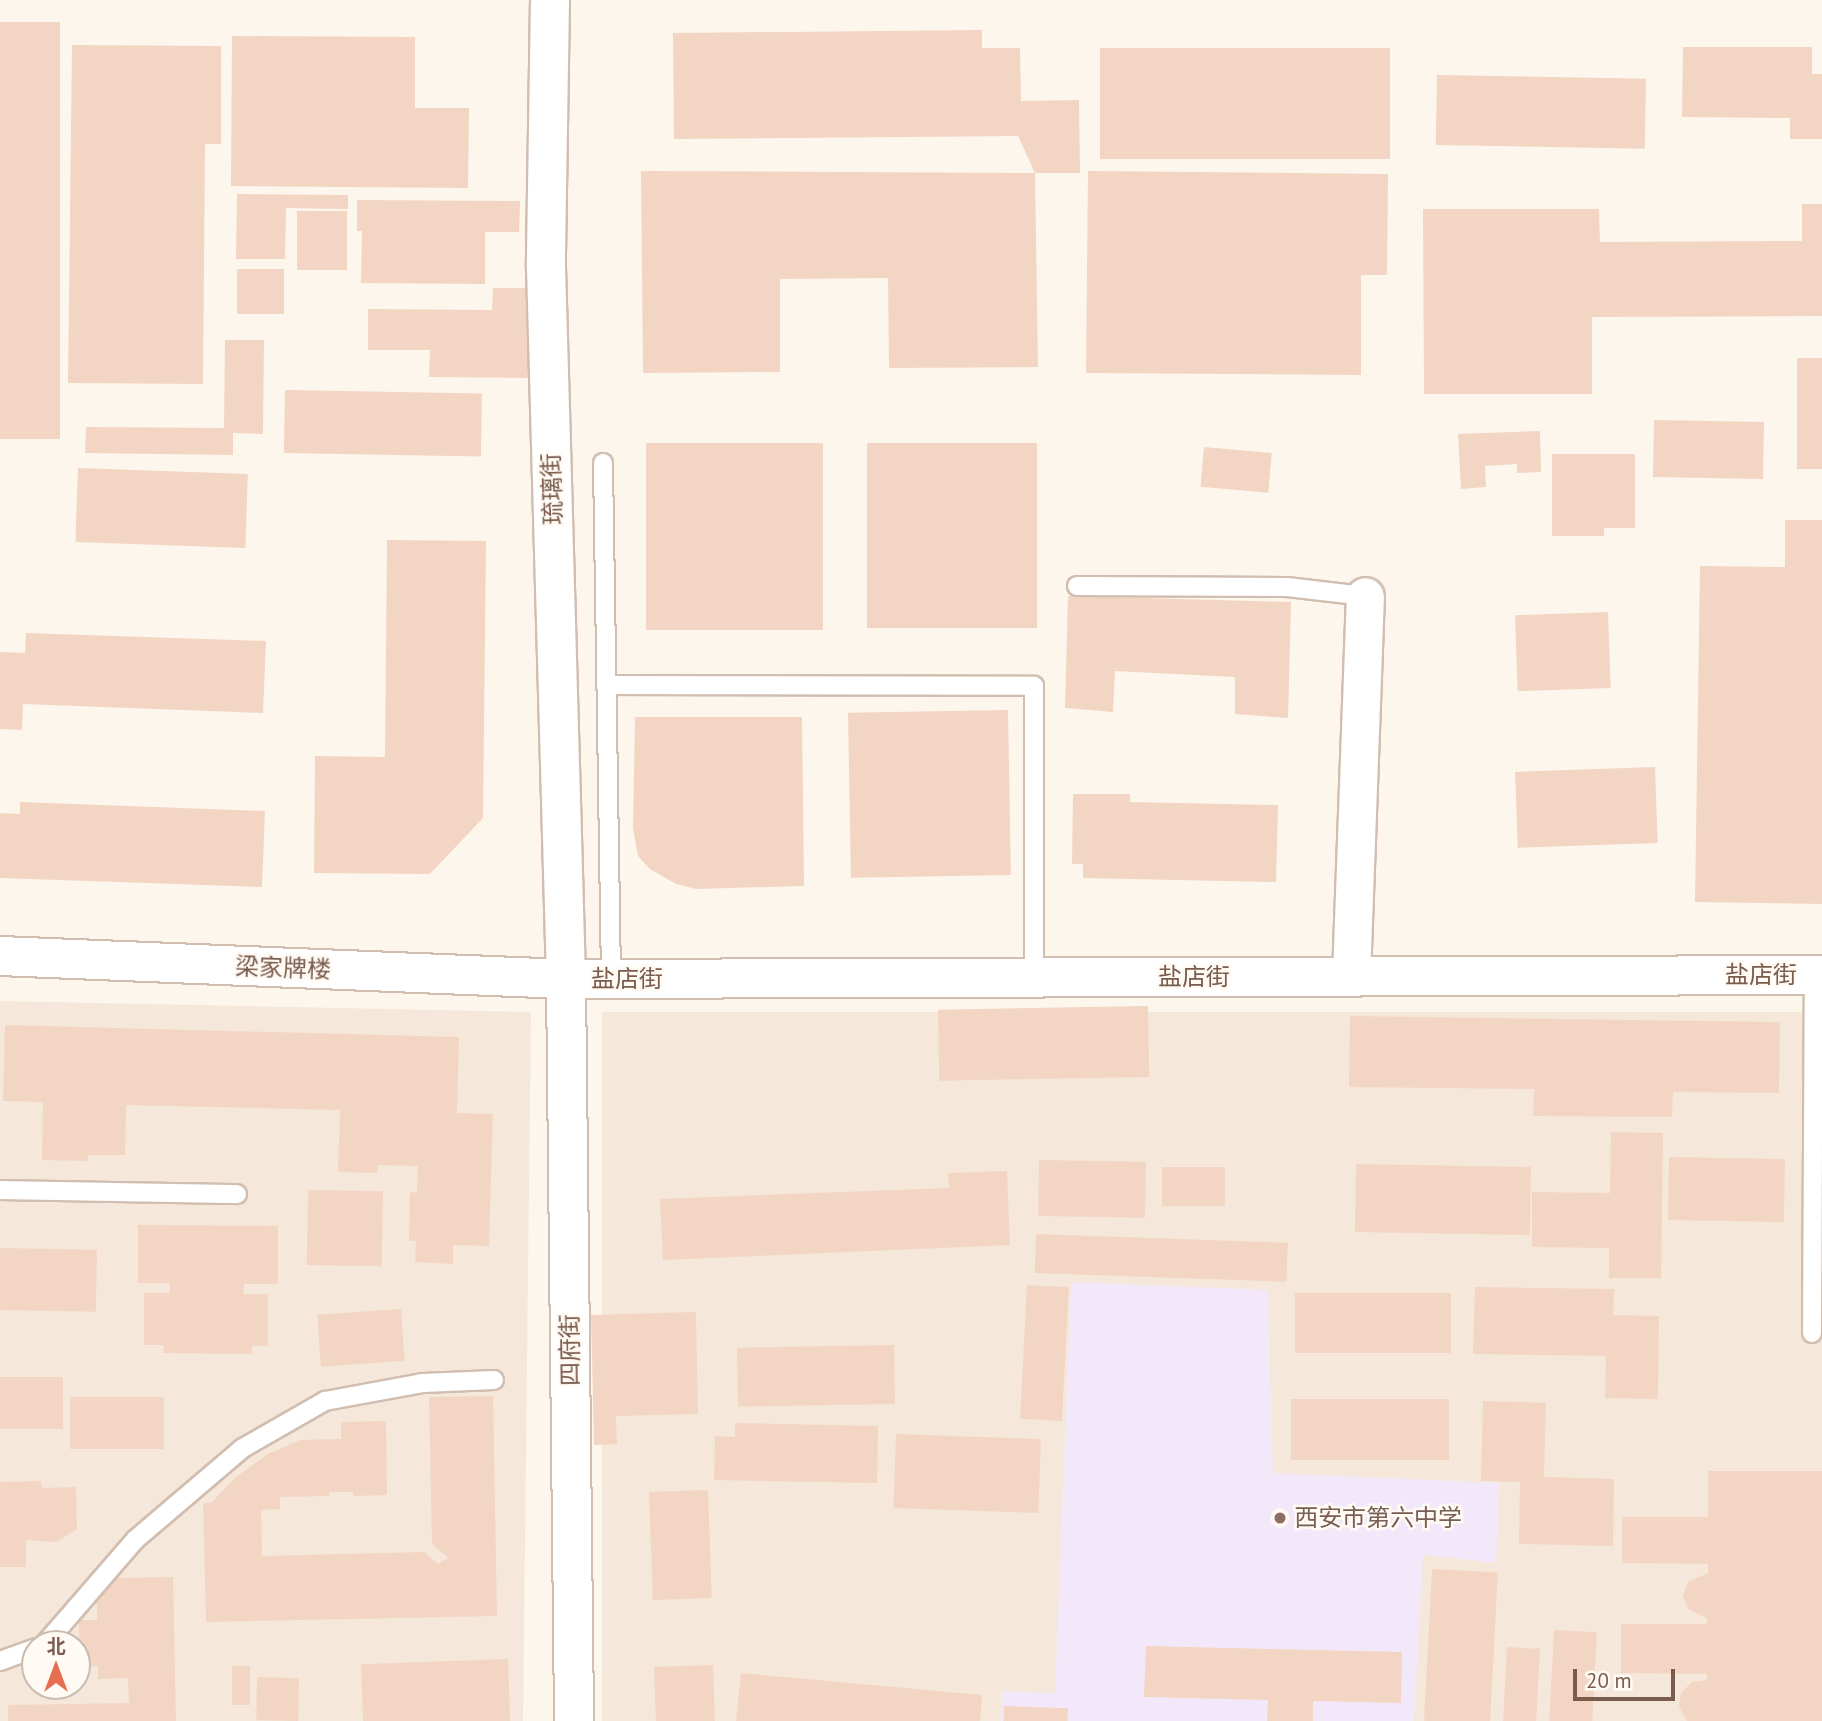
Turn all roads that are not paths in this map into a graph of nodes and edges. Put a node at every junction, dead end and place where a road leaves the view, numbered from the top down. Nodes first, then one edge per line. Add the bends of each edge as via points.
1 (550, 0) edge
2 (603, 463) dead end
3 (1077, 586) dead end
4 (1365, 596) joint
5 (607, 685) junction
6 (0, 956) edge
7 (1818, 975) edge
8 (1351, 976) junction
9 (1034, 978) junction
10 (566, 979) junction
11 (611, 979) junction
12 (0, 1190) edge
13 (237, 1194) dead end
14 (1812, 1333) dead end
15 (494, 1380) dead end
16 (58, 1630) edge
17 (21, 1653) edge
18 (0, 1661) edge
19 (574, 1721) edge

1 - 10 street, 琉璃街 via 546,267
2 - 5 lane
3 - 4 lane via 1287,587
4 - 8 street
5 - 9 lane via 1034,686
5 - 11 lane
6 - 10 street, 梁家牌楼
7 - 8 street, 盐店街
7 - 14 lane
8 - 9 street, 盐店街
9 - 11 street, 盐店街
10 - 11 street, 盐店街
10 - 19 street, 四府街
12 - 13 lane
15 - 16 lane via 423,1383 325,1401 243,1448 136,1539
17 - 18 lane

